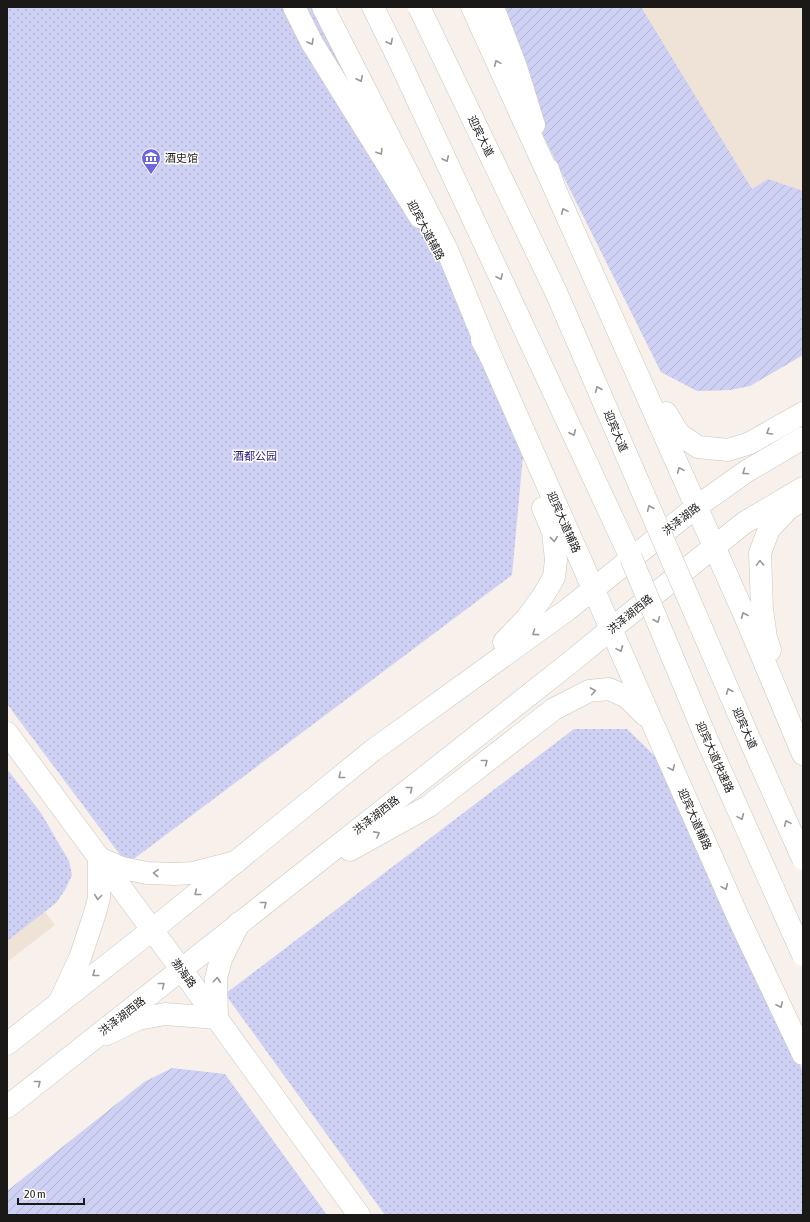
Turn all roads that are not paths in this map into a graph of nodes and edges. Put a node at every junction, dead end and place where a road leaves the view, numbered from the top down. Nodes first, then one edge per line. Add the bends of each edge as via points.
1 (294, 7) edge
2 (323, 7) edge
3 (372, 7) edge
4 (419, 7) edge
5 (472, 7) edge
6 (493, 7) edge
7 (554, 187) junction
8 (577, 240) junction
9 (491, 357) junction
10 (803, 413) edge
11 (803, 438) edge
12 (803, 488) edge
13 (803, 499) edge
14 (696, 507) junction
15 (714, 547) junction
16 (593, 588) junction
17 (611, 629) junction
18 (652, 723) junction
19 (7, 734) edge
20 (803, 750) edge
21 (372, 751) junction
22 (803, 754) edge
23 (99, 858) junction
24 (803, 859) edge
25 (236, 862) junction
26 (294, 880) junction
27 (239, 923) junction
28 (152, 930) junction
29 (803, 955) edge
30 (181, 969) junction
31 (59, 1003) junction
32 (217, 1018) junction
33 (90, 1042) junction
34 (7, 1044) edge
35 (803, 1054) edge
36 (7, 1107) edge
37 (359, 1215) edge

1 -> 9 main road, 迎宾大道辅路 via 312,43 417,210
2 -> 9 main road via 448,252
3 -> 29 main road, 迎宾大道快速路, bridge via 403,67 631,558 707,740
24 -> 4 main road, 迎宾大道, bridge via 556,292
7 -> 5 main road
6 - 7 main road via 516,67
8 -> 7 main road
10 -> 8 main road via 750,443 728,450 698,447 678,434 658,400 610,286
14 -> 8 main road
9 - 16 main road, 迎宾大道辅路
9 -> 21 main road via 518,450 553,532 556,560 554,577 527,618 509,637
11 -> 14 main road, 洪泽湖路 via 747,471
12 - 15 main road, 洪泽湖西路 via 744,523
20 -> 13 main road via 766,638 762,610 760,553 769,529 788,509
14 - 15 main road
14 - 16 main road, 洪泽湖路
15 - 17 main road, 洪泽湖西路
22 -> 15 main road
16 - 17 main road, 迎宾大道辅路
16 -> 21 main road, 洪泽湖路 via 567,610
17 -> 18 main road, 迎宾大道辅路
26 -> 17 main road, 洪泽湖西路
26 -> 18 main road via 429,806 554,709 589,691 609,689 627,697
18 -> 35 main road, 迎宾大道辅路 via 738,917
19 - 23 main road, 渤海路
21 -> 25 main road
25 -> 23 main road via 193,873 174,874 147,873 122,868
23 - 28 main road, 渤海路
23 -> 31 main road via 99,898 95,913 80,958
25 -> 28 main road
27 -> 26 main road, 洪泽湖西路
27 - 30 main road, 洪泽湖西路
32 -> 27 main road via 216,978 221,959
28 - 30 main road, 渤海路
28 -> 31 main road
30 - 32 main road, 渤海路
33 -> 30 main road, 洪泽湖西路
31 - 34 main road
32 - 33 main road via 165,1014 138,1019
32 - 37 main road, 渤海路
36 -> 33 main road, 洪泽湖西路

